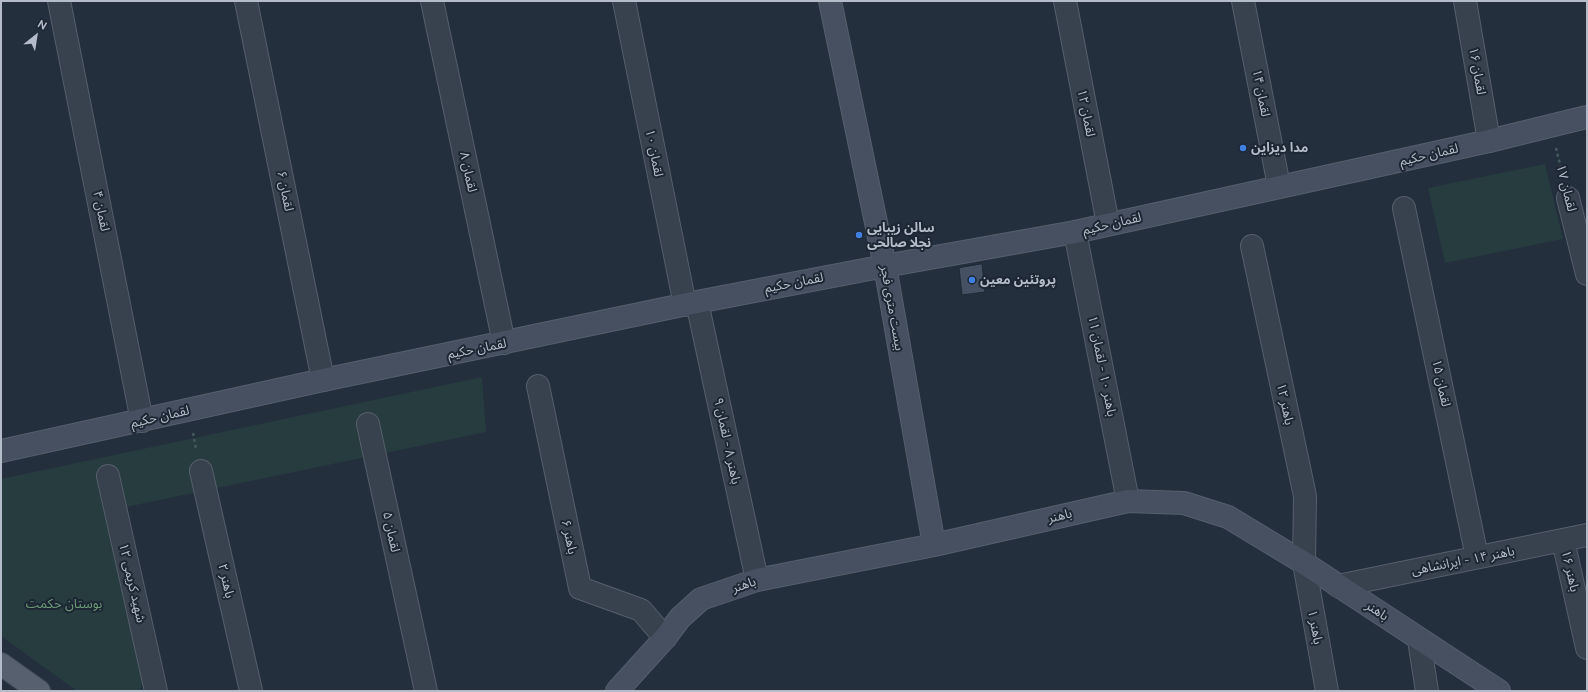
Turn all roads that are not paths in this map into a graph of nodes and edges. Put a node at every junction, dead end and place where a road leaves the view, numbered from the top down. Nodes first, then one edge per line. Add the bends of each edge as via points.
1 (59, 1) edge
2 (246, 1) edge
3 (432, 1) edge
4 (624, 1) edge
5 (830, 1) edge
6 (1064, 1) edge
7 (1243, 1) edge
8 (1465, 1) edge
9 (1587, 117) edge
10 (1489, 141) junction
11 (1279, 186) junction
12 (1568, 198) road end
13 (1404, 208) dead end
14 (1108, 224) junction
15 (1076, 232) junction
16 (1252, 246) dead end
17 (885, 266) junction
18 (1587, 274) edge
19 (691, 303) junction
20 (504, 343) junction
21 (323, 380) junction
22 (538, 386) dead end
23 (142, 421) junction
24 (368, 424) dead end
25 (1, 452) edge
26 (201, 471) road end
27 (108, 476) dead end
28 (1128, 501) junction
29 (1587, 535) edge
30 (1563, 540) junction
31 (934, 546) junction
32 (1477, 558) junction
33 (1304, 563) junction
34 (756, 580) junction
35 (1338, 586) junction
36 (665, 638) junction
37 (1419, 640) junction
38 (1587, 648) edge
39 (1, 664) edge
40 (39, 691) edge
41 (156, 691) edge
42 (251, 691) edge
43 (426, 691) edge
44 (617, 691) edge
45 (1327, 691) edge
46 (1427, 691) edge
47 (1499, 691) edge

1 - 23 street, لقمان ۴
2 - 21 street, لقمان ۶
3 - 20 street, لقمان ۸
4 - 19 street, لقمان ۱۰
5 - 17 main road, بیست متری فجر
6 - 14 street, لقمان ۱۲
7 - 11 street, لقمان ۱۴
8 - 10 street, لقمان ۱۶
9 - 10 main road, لقمان حکیم
10 - 11 main road, لقمان حکیم
11 - 14 main road, لقمان حکیم
12 - 18 street, لقمان ۱۷
13 - 32 street, لقمان ۱۵
14 - 15 main road, لقمان حکیم
15 - 17 main road, لقمان حکیم
15 - 28 street, باهنر ۱۰ - لقمان ۱۱
16 - 33 street, باهنر ۱۲ via 1305,496
17 - 19 main road, لقمان حکیم
17 - 31 main road, بیست متری فجر
19 - 20 main road, لقمان حکیم
19 - 34 street, باهنر ۸ - لقمان ۹
20 - 21 main road, لقمان حکیم
21 - 23 main road, لقمان حکیم
22 - 36 street, باهنر ۶ via 580,588 642,610
23 - 25 main road, لقمان حکیم
24 - 43 street, لقمان ۵
26 - 42 street, باهنر ۲
27 - 41 street, شهید کریمی ۱۲
28 - 31 main road, باهنر
28 - 33 main road, باهنر via 1184,503 1228,517
29 - 30 street, باهنر ۱۴ - ایرانشاهی
30 - 32 street, باهنر ۱۴ - ایرانشاهی
30 - 38 street, باهنر ۱۶
31 - 34 main road, باهنر
32 - 35 street, باهنر ۱۴ - ایرانشاهی
33 - 35 main road, باهنر
33 - 45 street, باهنر ۱
34 - 36 main road, باهنر via 701,599 680,618
35 - 37 main road, باهنر
36 - 44 main road, باهنر
37 - 46 street
37 - 47 main road, باهنر
39 - 40 main road

